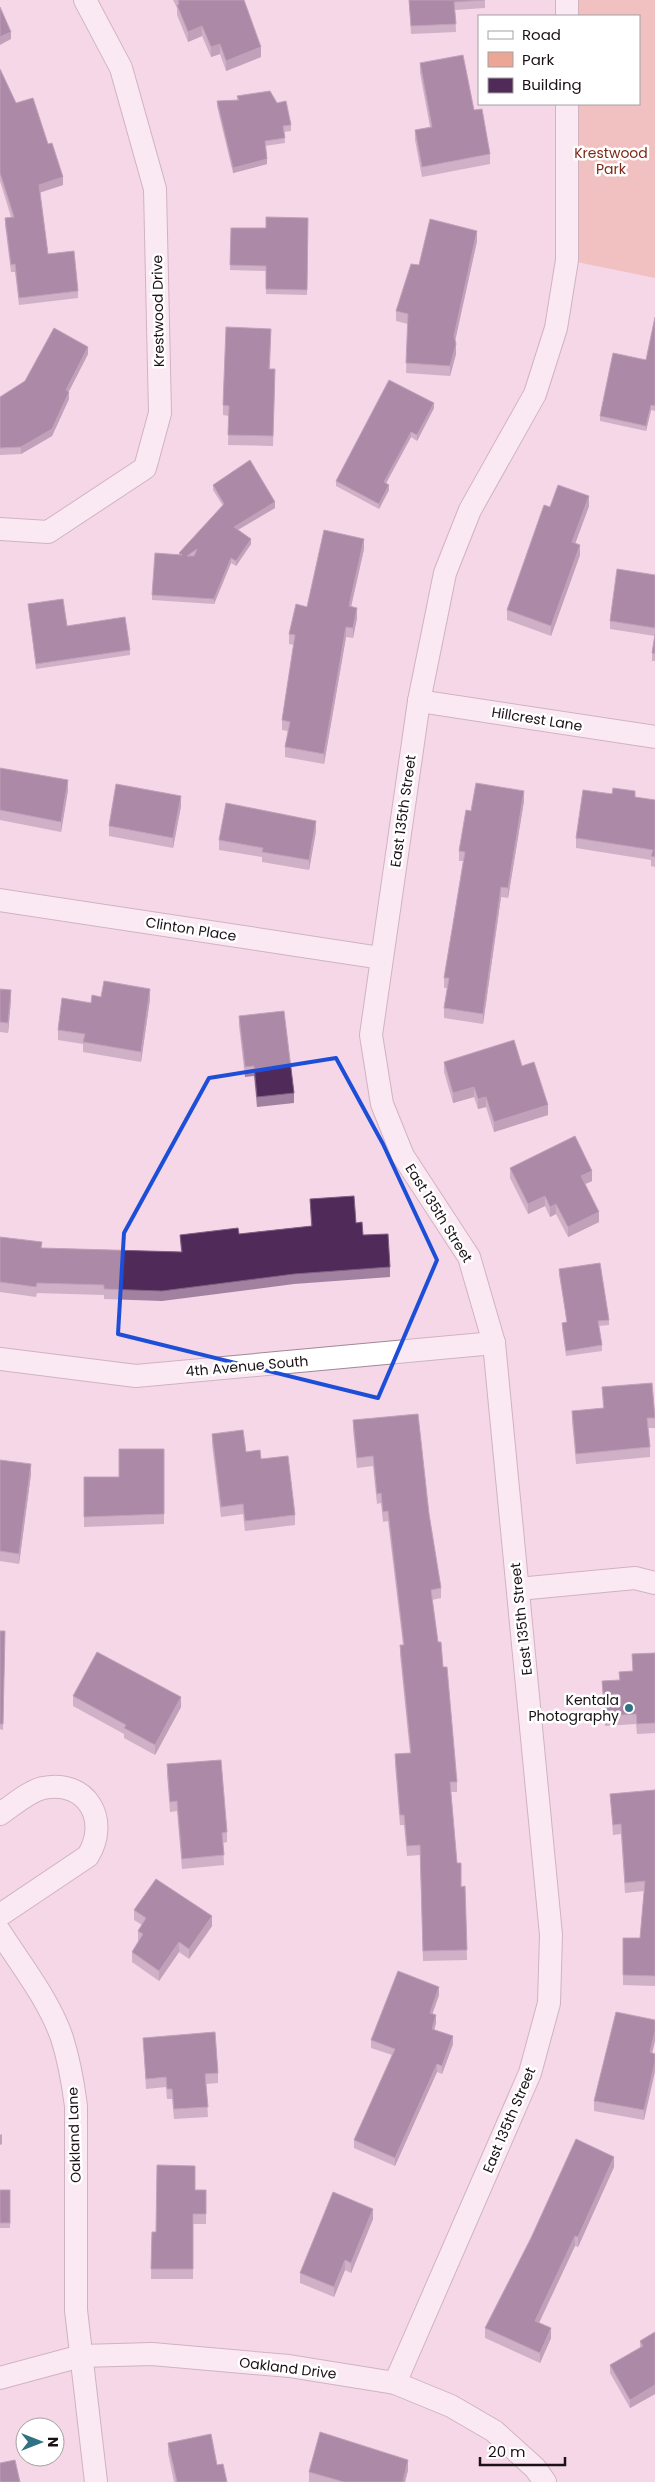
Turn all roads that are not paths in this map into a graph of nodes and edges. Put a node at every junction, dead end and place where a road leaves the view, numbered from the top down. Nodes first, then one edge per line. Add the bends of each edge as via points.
1 (85, 0) edge
2 (568, 0) edge
3 (568, 15) edge
4 (568, 105) edge
5 (0, 529) edge
6 (419, 701) junction
7 (655, 737) edge
8 (0, 900) edge
9 (382, 958) junction
10 (494, 1343) junction
11 (0, 1359) edge
12 (655, 1583) edge
13 (518, 1589) junction
14 (0, 1814) edge
15 (0, 1915) edge
16 (0, 1932) edge
17 (81, 2356) junction
18 (0, 2378) edge
19 (395, 2383) junction
20 (96, 2482) edge
21 (545, 2482) edge

1 - 5 street, Krestwood Drive via 121,68 155,189 160,413 145,468 48,532
2 - 3 street
4 - 6 street, East 135th Street via 568,260 556,328 535,394 470,510 445,573
6 - 7 street, Hillcrest Lane
6 - 9 street, East 135th Street
8 - 9 street, Clinton Place
9 - 10 street, East 135th Street via 371,1035 382,1104 403,1156 470,1257
10 - 11 street, 4th Avenue South via 136,1376
10 - 13 street, East 135th Street
12 - 13 street via 635,1578
13 - 19 street, East 135th Street via 551,1934 549,2003 530,2073
14 - 15 street via 41,1788 58,1786 75,1790 88,1801 95,1814 96,1831 88,1856
16 - 17 street, Oakland Lane via 46,2004 62,2037 72,2073 76,2106 76,2310
17 - 18 street, Oakland Drive
17 - 19 street, Oakland Drive via 152,2354 289,2366
17 - 20 street, Oakland Lane
19 - 21 street, Oakland Drive via 451,2406 494,2430 535,2468

